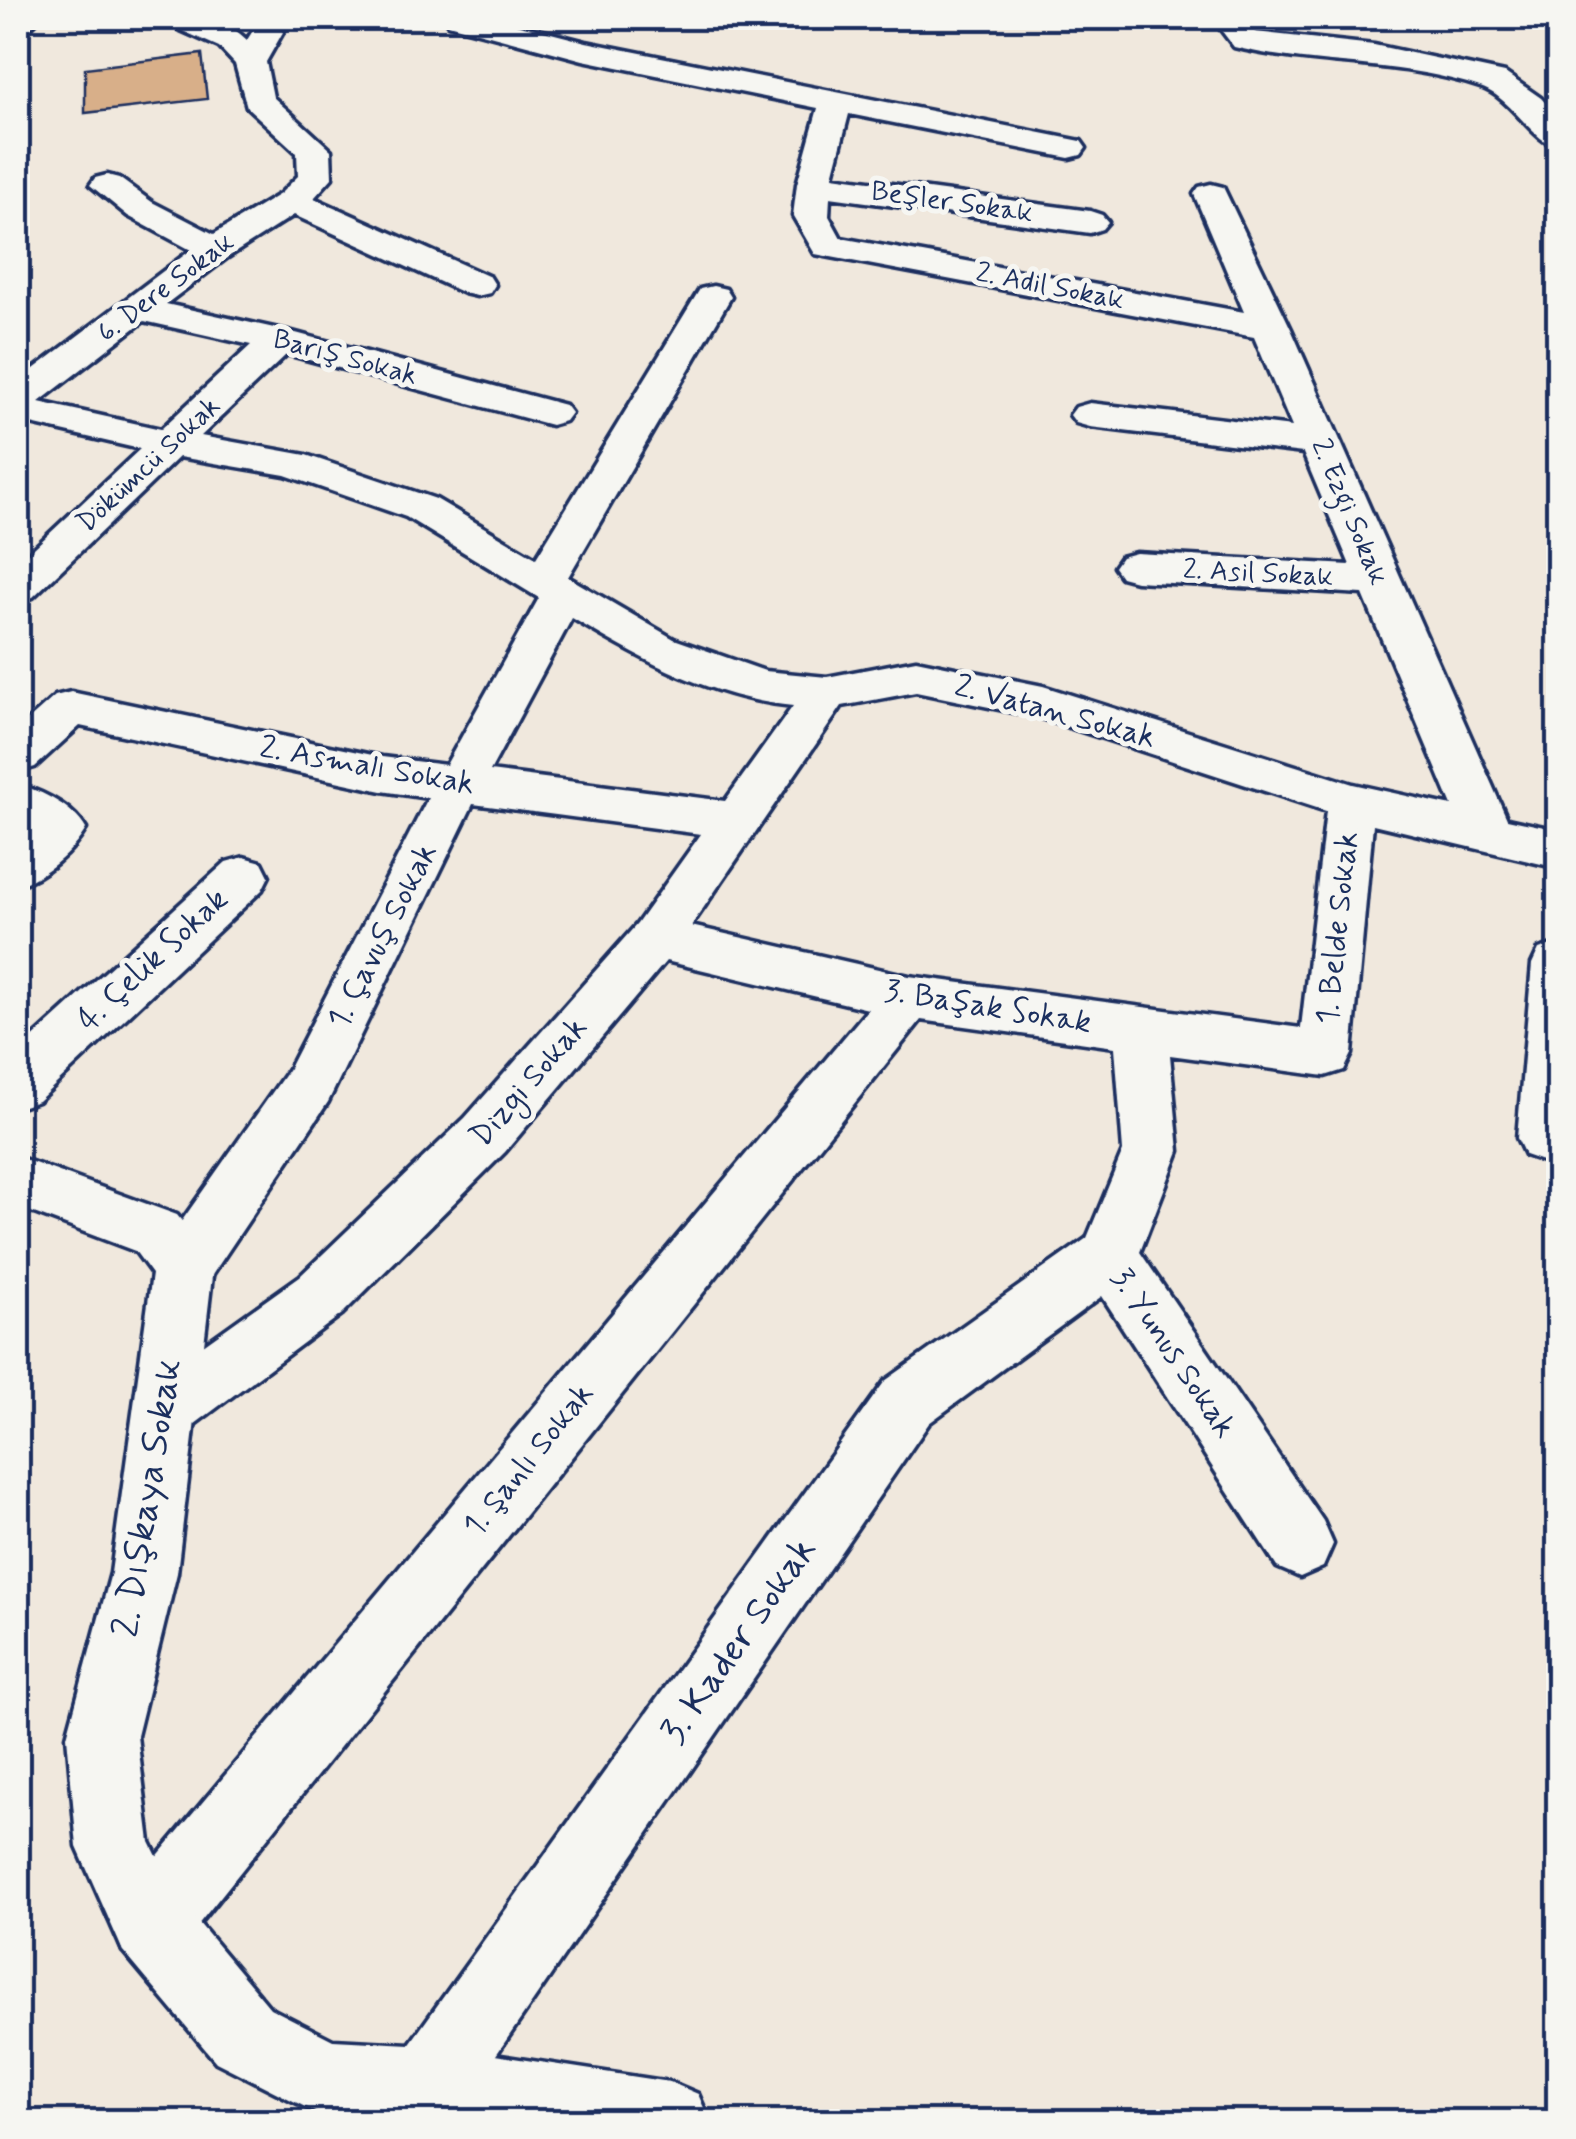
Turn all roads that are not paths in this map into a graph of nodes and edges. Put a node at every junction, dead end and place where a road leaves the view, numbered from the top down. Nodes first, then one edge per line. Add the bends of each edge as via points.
1 (25, 18) edge
2 (178, 18) edge
3 (276, 18) edge
4 (460, 18) edge
5 (18, 23) edge
6 (1236, 29) edge
7 (250, 62) junction
8 (1494, 80) junction
9 (1558, 88) edge
10 (836, 102) junction
11 (1558, 137) edge
12 (1070, 148) dead end
13 (814, 184) junction
14 (107, 185) dead end
15 (304, 189) junction
16 (1211, 194) dead end
17 (1090, 222) dead end
18 (214, 249) junction
19 (477, 286) dead end
20 (713, 297) dead end
21 (138, 309) junction
22 (1272, 329) junction
23 (279, 340) junction
24 (18, 399) edge
25 (18, 409) edge
26 (551, 413) dead end
27 (1090, 415) dead end
28 (174, 444) junction
29 (1320, 444) junction
30 (1136, 567) dead end
31 (1380, 581) junction
32 (554, 586) junction
33 (18, 587) edge
34 (828, 693) junction
35 (18, 754) edge
36 (460, 784) junction
37 (18, 802) edge
38 (1351, 802) junction
39 (736, 821) junction
40 (1487, 830) junction
41 (1558, 849) edge
42 (18, 866) edge
43 (244, 876) dead end
44 (655, 938) junction
45 (1558, 964) edge
46 (909, 997) junction
47 (1141, 1031) junction
48 (1325, 1054) joint
49 (18, 1085) edge
50 (1545, 1138) dead end
51 (18, 1182) edge
52 (1109, 1256) junction
53 (183, 1268) junction
54 (166, 1409) junction
55 (1300, 1544) dead end
56 (150, 1924) junction
57 (429, 2084) junction
58 (670, 2122) edge

1 - 5 street
2 - 7 street via 230,40
3 - 7 street
4 - 10 street via 583,52
6 - 8 street
7 - 15 street via 258,100 314,150
8 - 9 street
8 - 11 street via 1530,105
10 - 12 street
10 - 13 street
13 - 17 street, Beşler Sokak
13 - 22 street, 2. Adil Sokak via 811,216 828,246
14 - 18 street
15 - 18 street, 6. Dere Sokak
15 - 19 street
16 - 22 street, 2. Ezgi Sokak
18 - 21 street, 6. Dere Sokak
20 - 32 street, 1. Çavuş Sokak
21 - 23 street, Barış Sokak
21 - 24 street, 6. Dere Sokak
22 - 29 street, 2. Ezgi Sokak
23 - 26 street, Barış Sokak
23 - 28 street, Dökümcü Sokak
25 - 28 street, 2. Vatan Sokak
27 - 29 street
28 - 32 street, 2. Vatan Sokak via 292,464 421,508
28 - 33 street, Dökümcü Sokak
29 - 31 street, 2. Ezgi Sokak
30 - 31 street, 2. Asil Sokak
31 - 40 street, 2. Ezgi Sokak
32 - 34 street, 2. Vatan Sokak via 658,650 762,687
32 - 36 street, 1. Çavuş Sokak
34 - 38 street, 2. Vatan Sokak via 916,676 1007,694
34 - 39 street, Dizgi Sokak
35 - 36 street, 2. Asmalı Sokak via 71,708 382,774
36 - 39 street, 2. Asmalı Sokak
36 - 53 street, 1. Çavuş Sokak via 308,1086
37 - 42 street via 61,829
38 - 40 street, 2. Vatan Sokak
38 - 48 street, 1. Belde Sokak
39 - 44 street, Dizgi Sokak
40 - 41 street, 2. Vatan Sokak
43 - 49 street, 4. Çelik Sokak
44 - 46 street, 3. Başak Sokak
44 - 54 street, Dizgi Sokak via 485,1135 321,1294
45 - 50 street
46 - 47 street, 3. Başak Sokak
46 - 56 street, 1. Şanlı Sokak
47 - 48 street, 3. Başak Sokak
47 - 52 street, 3. Yunus Sokak via 1152,1151
51 - 53 street via 156,1233
52 - 55 street, 3. Yunus Sokak
52 - 57 street, 3. Kader Sokak via 907,1402
53 - 54 street, 2. Dışkaya Sokak
54 - 56 street, 2. Dışkaya Sokak via 144,1574 102,1736 114,1848
56 - 57 street, 2. Dışkaya Sokak via 243,2035 327,2078
57 - 58 street, 2. Dışkaya Sokak

